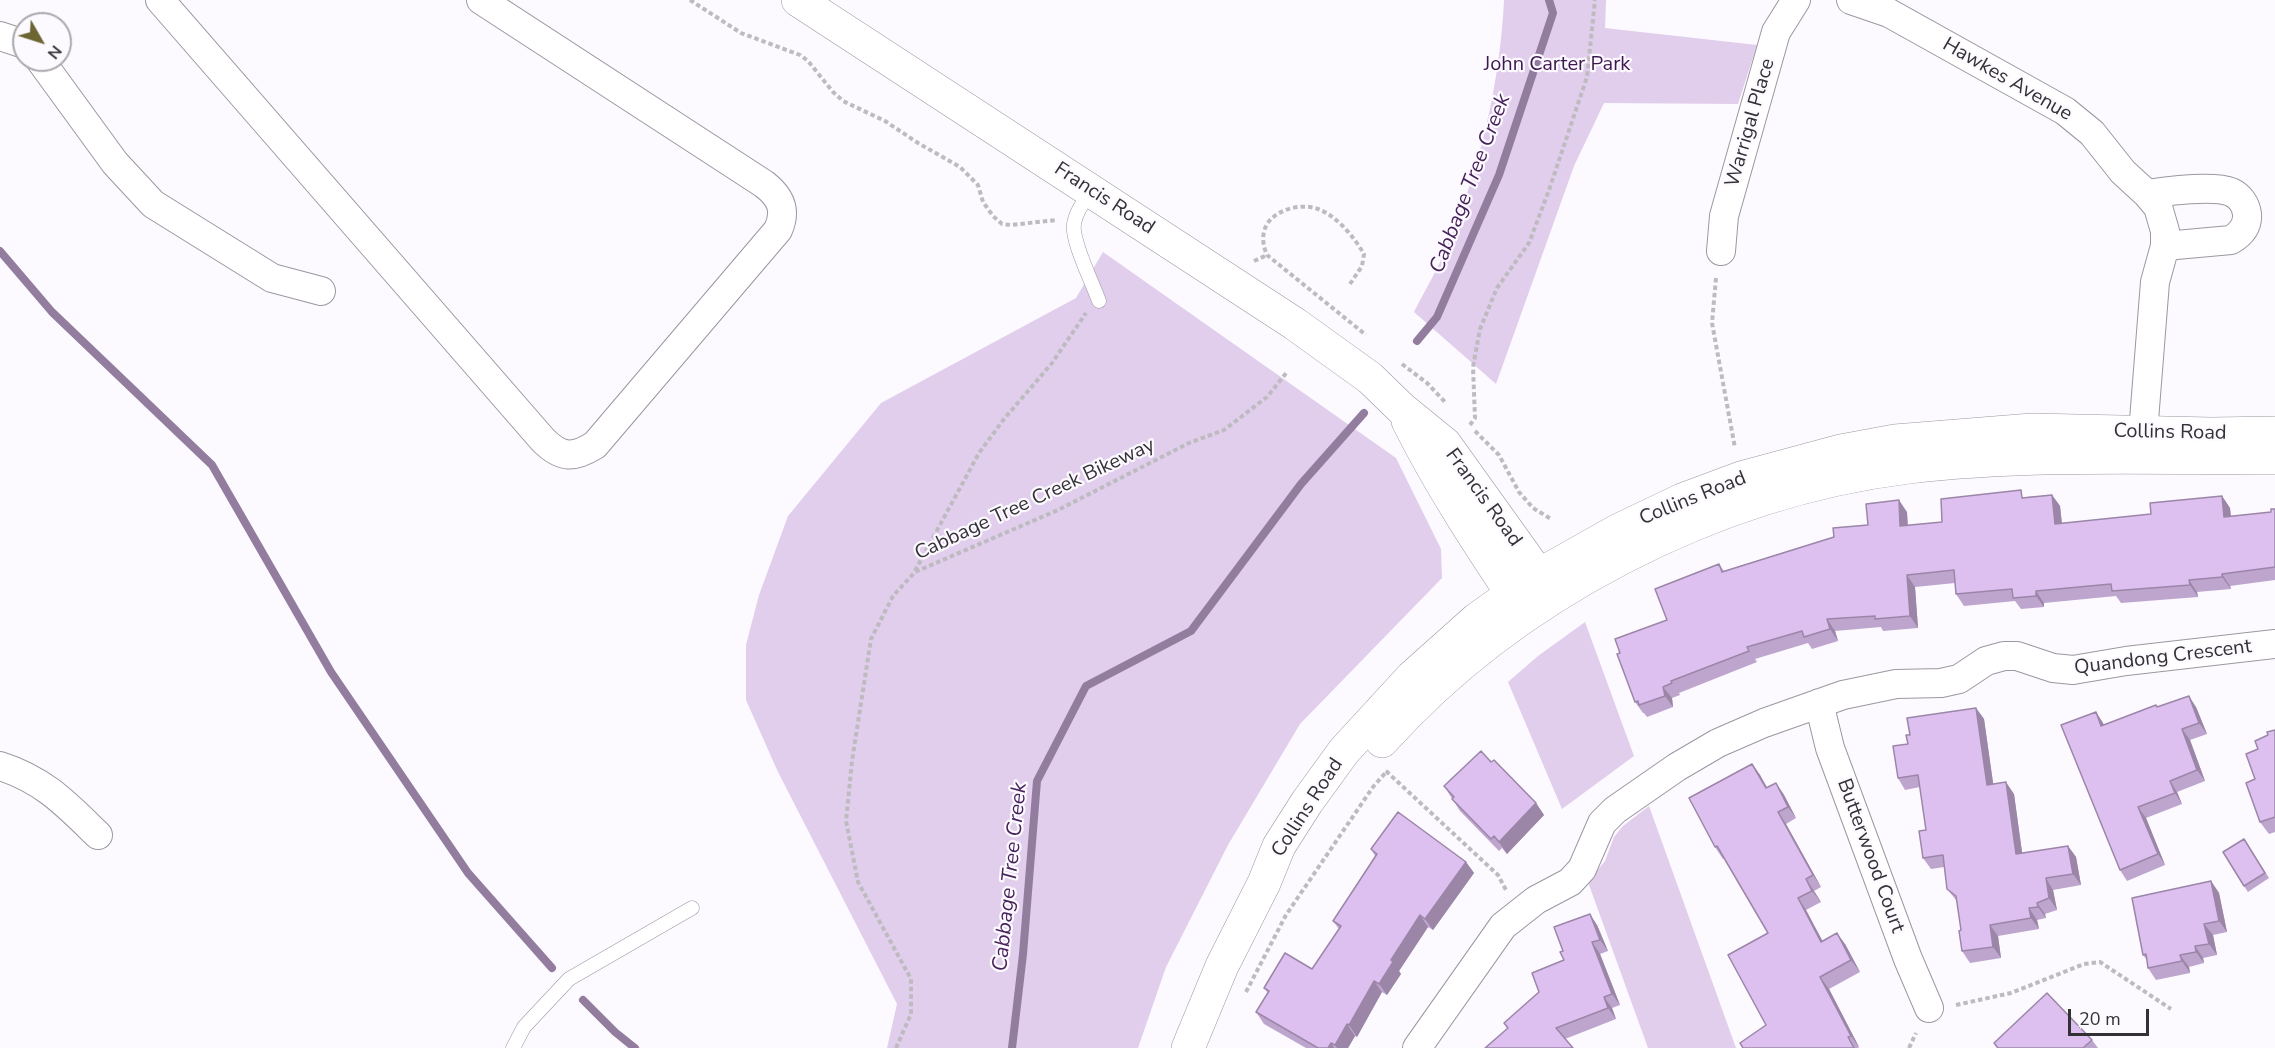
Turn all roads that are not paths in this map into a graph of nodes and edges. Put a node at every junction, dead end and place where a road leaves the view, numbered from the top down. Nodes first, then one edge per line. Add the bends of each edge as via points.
1 (160, 0) edge
2 (482, 0) edge
3 (798, 0) edge
4 (1796, 0) edge
5 (1851, 0) edge
6 (49, 72) edge
7 (1091, 191) junction
8 (2147, 194) junction
9 (2165, 246) junction
10 (1721, 251) road end
11 (321, 291) dead end
12 (1099, 301) road end
13 (1402, 409) junction
14 (2143, 433) junction
15 (2275, 433) edge
16 (2275, 458) edge
17 (1546, 586) junction
18 (1518, 604) junction
19 (2275, 644) edge
20 (1819, 703) junction
21 (0, 766) edge
22 (98, 835) dead end
23 (692, 908) dead end
24 (1929, 1008) road end
25 (513, 1048) edge
26 (1188, 1048) edge
27 (1417, 1048) edge

1 - 2 street via 551,449 574,455 595,445 778,230 783,208 764,184
3 - 7 main road, Francis Road
4 - 10 street, Warrigal Place via 1776,32 1725,216
5 - 8 street, Hawkes Avenue via 1889,13 2065,111 2092,133 2123,172
6 - 11 street via 115,163 153,204 272,278
7 - 12 lane via 1079,209 1075,240
7 - 13 main road, Francis Road via 1344,358
8 - 9 street, Hawkes Avenue via 2162,218
8 - 9 street via 2177,190 2232,192 2246,209 2245,227 2232,240
9 - 14 street, Hawkes Avenue via 2155,282
13 - 17 main road, Francis Road via 1445,444
13 - 18 main road, Francis Road via 1427,458
14 - 15 main road, Collins Road
14 - 17 main road, Collins Road via 2032,430 1895,441 1786,464 1682,500 1619,530
16 - 17 main road, Collins Road via 2008,458 1856,476 1798,488 1710,517
17 - 18 main road, Collins Road
18 - 26 main road, Collins Road via 1475,652 1392,730 1264,883 1222,966
19 - 20 street, Quandong Crescent via 2073,670 2004,656 1986,661 1959,679 1880,687
20 - 24 street, Butterwood Court via 1830,748
20 - 27 street, Quandong Crescent via 1718,743 1614,810 1602,823 1582,869 1570,882 1521,910 1503,926
21 - 22 street via 24,774 58,796
23 - 25 lane via 569,979 524,1028

